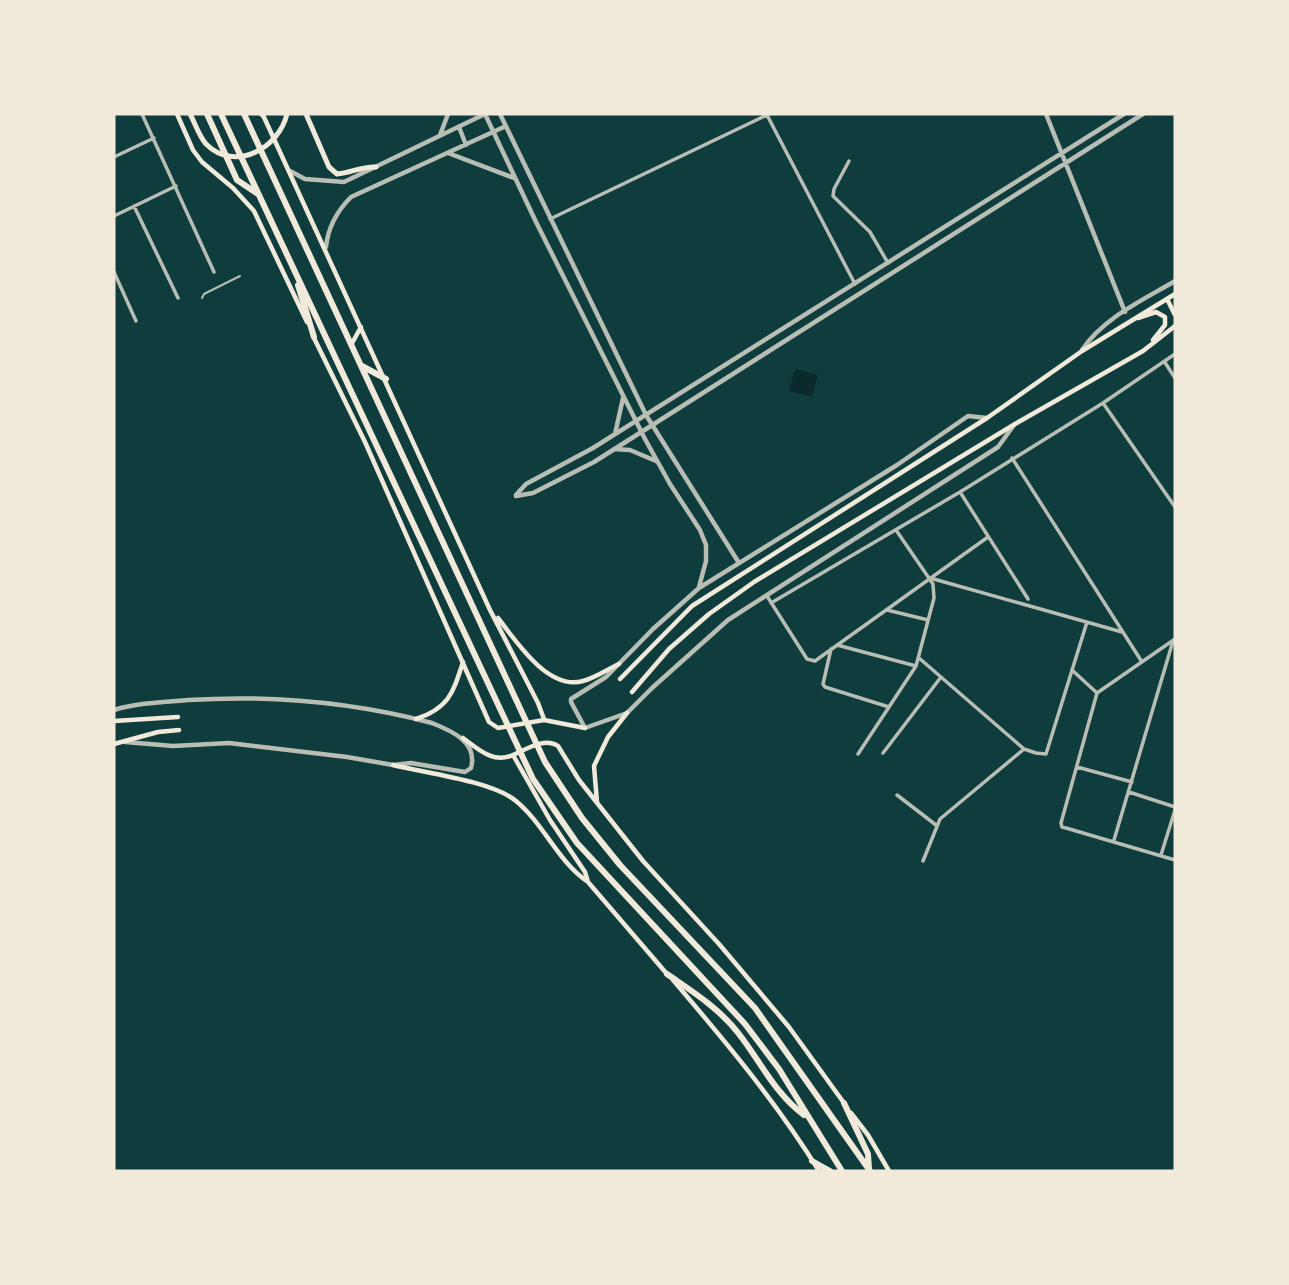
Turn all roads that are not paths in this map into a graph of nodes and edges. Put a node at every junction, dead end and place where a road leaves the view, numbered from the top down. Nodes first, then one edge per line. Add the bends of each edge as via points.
1 (142, 114) edge
2 (177, 114) edge
3 (190, 114) edge
4 (207, 114) edge
5 (221, 114) edge
6 (244, 114) edge
7 (263, 114) edge
8 (287, 114) edge
9 (306, 114) edge
10 (448, 114) edge
11 (485, 114) edge
12 (500, 114) edge
13 (768, 114) edge
14 (1046, 114) edge
15 (1124, 114) edge
16 (1143, 114) edge
17 (506, 126) junction
18 (459, 127) junction
19 (493, 132) junction
20 (440, 136) junction
21 (154, 138) junction
22 (466, 145) junction
23 (448, 153) junction
24 (1062, 154) junction
25 (114, 157) edge
26 (849, 161) dead end
27 (1065, 163) junction
28 (376, 167) junction
29 (290, 170) junction
30 (515, 178) junction
31 (176, 186) junction
32 (259, 195) junction
33 (134, 206) junction
34 (114, 216) edge
35 (550, 219) junction
36 (326, 247) junction
37 (888, 263) junction
38 (292, 265) junction
39 (114, 272) edge
40 (214, 272) dead end
41 (240, 276) dead end
42 (1175, 281) edge
43 (855, 284) junction
44 (1175, 294) edge
45 (178, 298) dead end
46 (202, 298) dead end
47 (1167, 299) junction
48 (1125, 312) junction
49 (1175, 314) edge
50 (136, 321) dead end
51 (1128, 322) junction
52 (362, 326) junction
53 (1175, 326) edge
54 (314, 337) junction
55 (351, 345) junction
56 (1082, 351) junction
57 (1143, 351) junction
58 (1175, 354) edge
59 (1164, 360) junction
60 (360, 365) junction
61 (1175, 378) edge
62 (386, 379) junction
63 (623, 396) junction
64 (1103, 403) junction
65 (646, 415) junction
66 (987, 418) junction
67 (636, 421) junction
68 (1015, 424) junction
69 (652, 426) junction
70 (641, 431) junction
71 (614, 435) junction
72 (614, 449) junction
73 (1012, 458) junction
74 (657, 462) junction
75 (960, 492) junction
76 (1175, 507) edge
77 (896, 530) junction
78 (988, 537) junction
79 (739, 563) junction
80 (928, 578) junction
81 (699, 588) junction
82 (767, 596) junction
83 (1028, 599) dead end
84 (771, 603) junction
85 (490, 610) junction
86 (887, 610) junction
87 (928, 620) junction
88 (1087, 622) junction
89 (1122, 632) junction
90 (1174, 640) edge
91 (834, 646) junction
92 (919, 659) junction
93 (463, 661) junction
94 (1142, 663) junction
95 (619, 664) junction
96 (916, 666) junction
97 (1072, 670) junction
98 (941, 677) junction
99 (620, 679) dead end
100 (632, 692) dead end
101 (1097, 693) junction
102 (889, 708) junction
103 (114, 710) edge
104 (627, 713) junction
105 (178, 717) dead end
106 (416, 719) junction
107 (544, 720) junction
108 (114, 721) edge
109 (585, 728) junction
110 (179, 730) dead end
111 (463, 738) junction
112 (121, 741) junction
113 (114, 744) edge
114 (1024, 749) junction
115 (883, 753) dead end
116 (859, 754) dead end
117 (513, 755) junction
118 (393, 765) junction
119 (1077, 766) junction
120 (1132, 782) junction
121 (1129, 792) junction
122 (897, 794) dead end
123 (596, 803) junction
124 (1175, 809) edge
125 (936, 825) junction
126 (1114, 840) junction
127 (1161, 856) junction
128 (1175, 860) edge
129 (923, 861) dead end
130 (588, 882) junction
131 (667, 974) junction
132 (844, 1103) junction
133 (806, 1116) junction
134 (812, 1161) junction
135 (869, 1170) edge
136 (819, 1171) edge
137 (830, 1171) edge
138 (842, 1171) edge
139 (889, 1171) edge

1 - 21 street
2 - 54 main road via 197,156 254,211
3 - 8 main road via 204,143 233,158 254,154 268,145 281,132
4 - 32 highway via 237,180
5 - 32 highway
6 - 55 highway
7 - 29 main road
9 - 28 main road via 328,167 337,174
10 - 20 street
11 - 18 street
11 - 19 street
12 - 17 street
13 - 35 street
13 - 43 street
14 - 24 street
15 - 24 street
16 - 27 street
17 - 19 street
17 - 35 street
18 - 20 street
18 - 22 street
19 - 22 street
19 - 30 street
20 - 28 street
21 - 25 street
21 - 31 street
22 - 23 street
23 - 30 street
23 - 36 street via 351,197 339,210
24 - 27 street
24 - 37 street
26 - 37 street via 833,196 870,232
27 - 48 street
27 - 69 street
28 - 29 street via 338,182 305,178
29 - 36 main road
30 - 63 street
31 - 33 street
31 - 40 street
32 - 38 highway
33 - 34 street
33 - 45 street
35 - 65 street
36 - 52 main road
37 - 43 street
38 - 54 highway
38 - 133 highway via 533,779 577,843 743,1022 779,1069
39 - 50 street
41 - 46 lane
42 - 48 street
43 - 65 street
44 - 47 main road
47 - 49 main road
47 - 51 main road
48 - 56 street via 1096,332
51 - 56 main road
51 - 57 main road via 1156,312 1165,317 1165,325
52 - 55 main road
52 - 62 main road
53 - 57 main road
54 - 93 main road
55 - 60 highway
56 - 66 main road
57 - 68 main road
58 - 59 street
59 - 61 street
59 - 64 street
60 - 62 highway
60 - 135 highway via 545,762 620,865 757,1010
62 - 85 main road
63 - 67 street
63 - 71 street
64 - 73 street
64 - 76 street
65 - 67 street
65 - 69 street
66 - 79 street via 968,416
66 - 99 main road via 692,606
67 - 70 street
67 - 71 street
68 - 82 street via 998,447
68 - 100 main road via 754,582 669,649
69 - 70 street
69 - 79 street
70 - 72 street
70 - 74 street
71 - 72 street via 526,484 516,496 533,493
72 - 74 street via 630,450
73 - 75 street
73 - 89 street
74 - 81 street via 706,545
75 - 77 street
75 - 78 street
77 - 80 street
77 - 84 street
78 - 80 street
78 - 83 street
79 - 81 street
80 - 86 street
80 - 87 street via 934,592
80 - 88 street
81 - 95 street
82 - 84 street
82 - 104 street via 728,620
84 - 91 street via 807,659 815,661
85 - 95 main road via 535,665 550,675 582,682
85 - 107 main road
86 - 87 street
86 - 91 street
87 - 92 street
88 - 89 street
88 - 97 street
89 - 94 street
90 - 94 street
90 - 120 street
91 - 96 street
91 - 102 street via 825,687
92 - 96 street
92 - 98 street
93 - 106 main road via 450,698 433,714
93 - 107 main road via 492,725 498,728
94 - 101 street
95 - 109 street via 571,699
96 - 102 street
97 - 101 street
97 - 114 street via 1046,754
98 - 114 street
98 - 115 street
101 - 119 street
102 - 116 street
103 - 106 street via 170,702 276,698
104 - 109 street
104 - 123 main road via 594,766
105 - 108 main road
106 - 111 street
107 - 109 main road
110 - 112 main road
111 - 117 main road via 497,759
111 - 118 street via 473,760 465,772 411,763
112 - 113 main road
112 - 118 street via 173,746 229,743
114 - 125 street
117 - 123 main road via 553,743
117 - 130 main road
118 - 130 main road via 497,790 516,800
119 - 120 street
119 - 126 street via 1062,827
120 - 121 street
121 - 124 street
121 - 126 street
122 - 125 street
123 - 132 main road via 789,1027
124 - 127 street
125 - 129 street
126 - 127 street
127 - 128 street
130 - 131 main road
131 - 133 highway via 717,1010 785,1100
131 - 134 main road via 739,1059
132 - 135 highway via 868,1154
132 - 139 main road
133 - 138 highway
134 - 136 main road
134 - 137 highway

